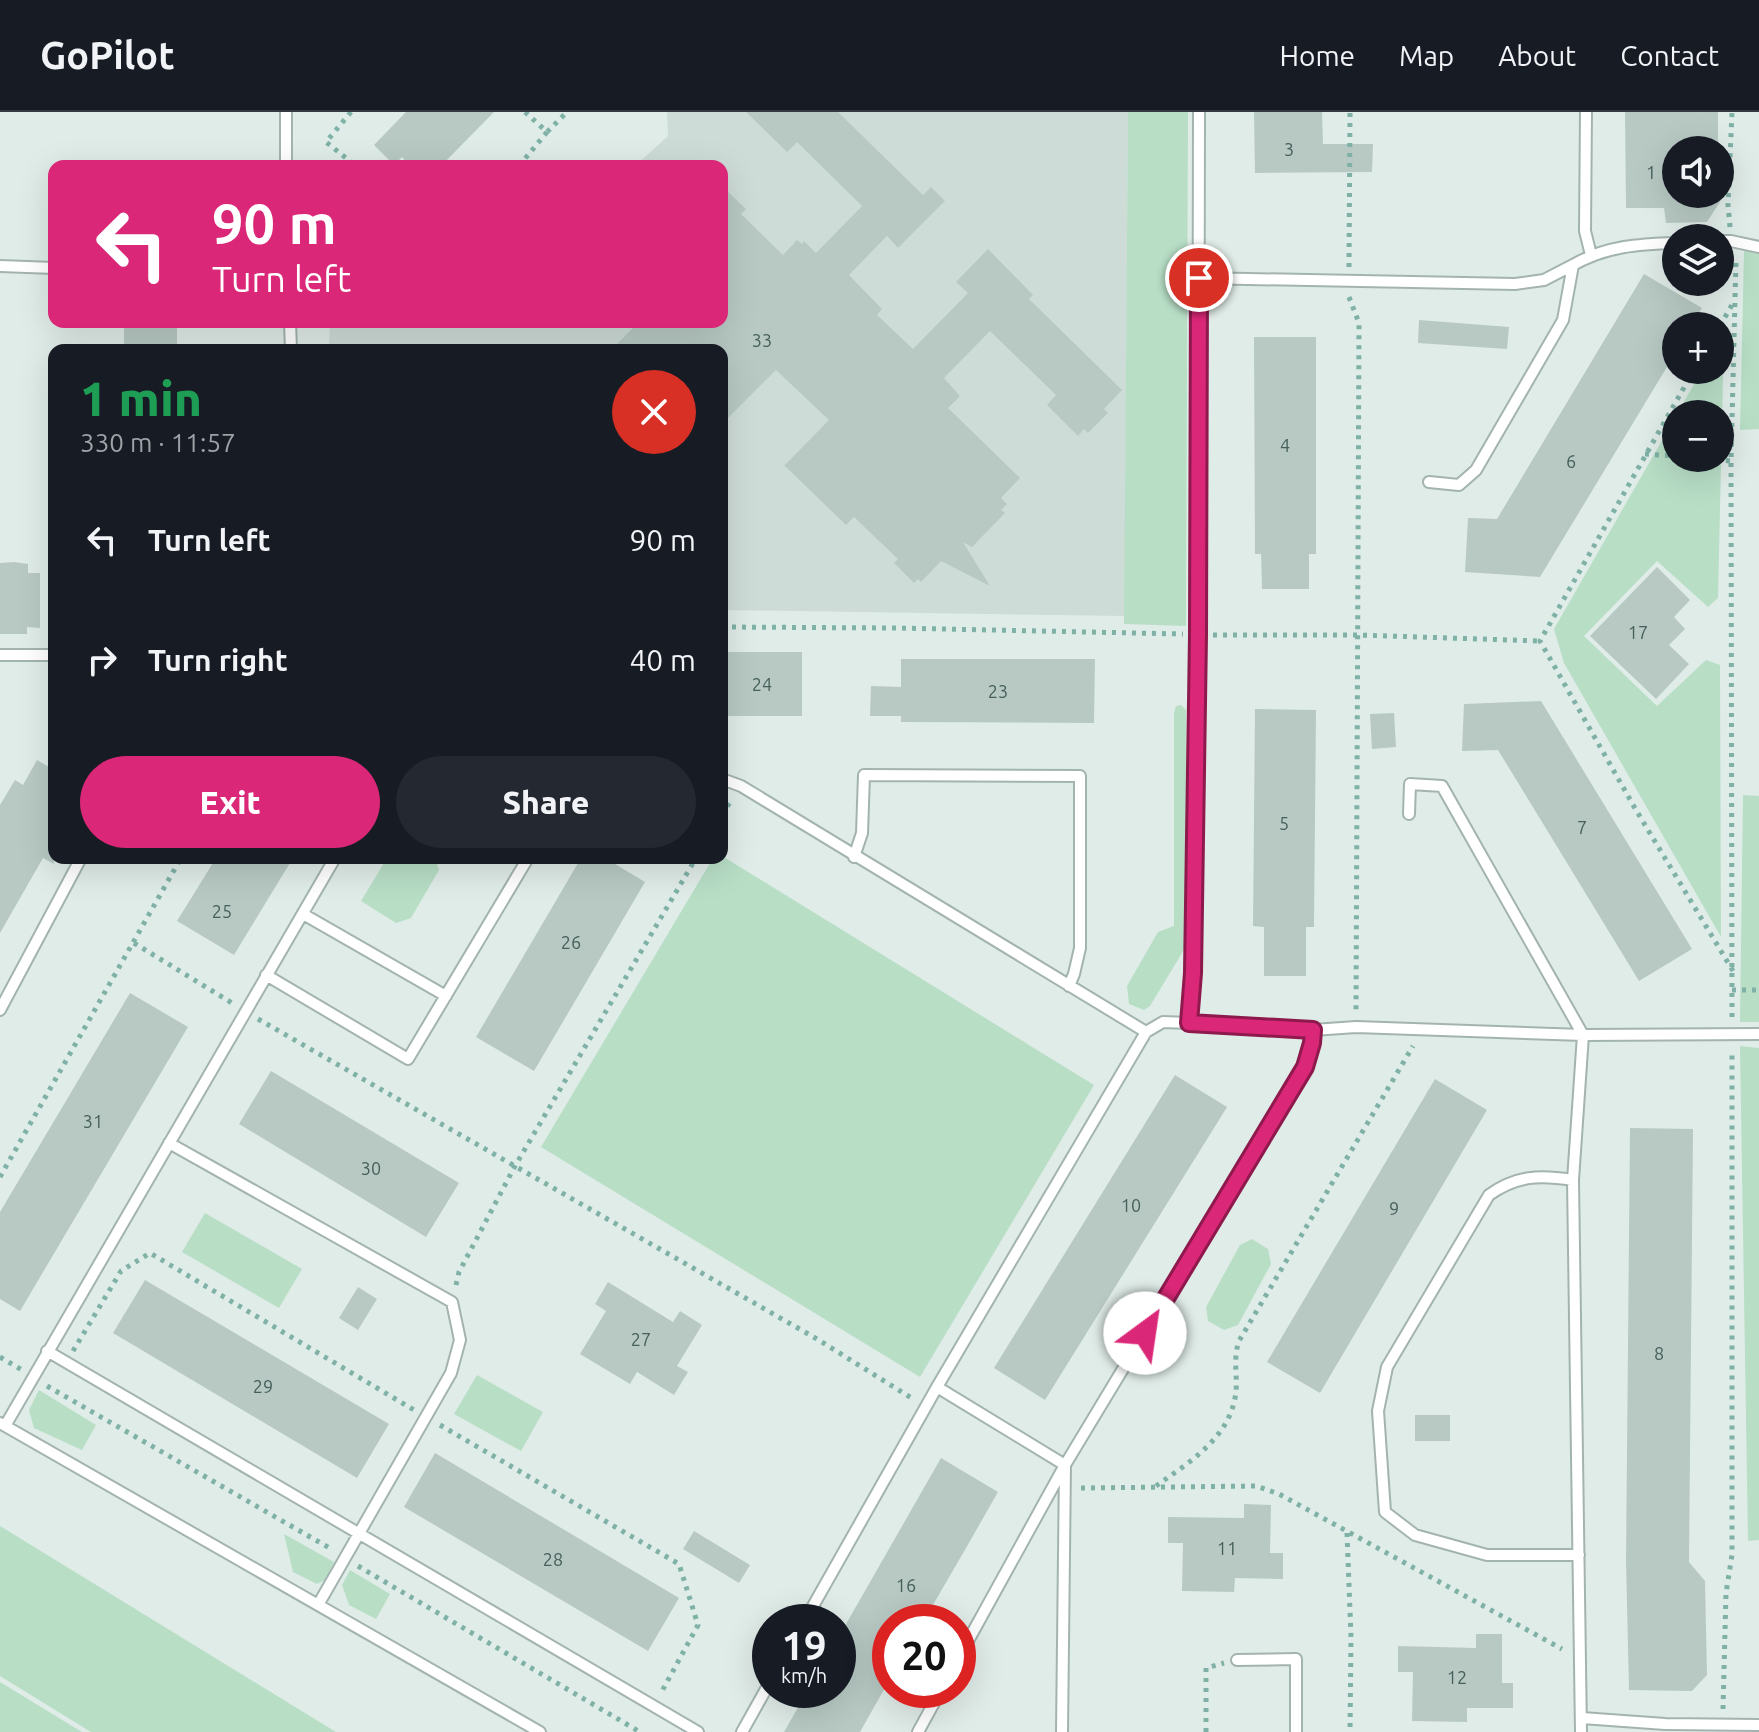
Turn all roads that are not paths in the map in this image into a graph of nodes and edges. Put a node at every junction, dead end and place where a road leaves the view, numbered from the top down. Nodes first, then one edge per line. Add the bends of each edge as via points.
1 (286, 112) edge
2 (1199, 112) edge
3 (1586, 112) edge
4 (286, 160) edge
5 (1734, 242) edge
6 (1662, 243) edge
7 (1759, 247) edge
8 (1591, 255) junction
9 (1573, 265) junction
10 (0, 266) edge
11 (48, 268) edge
12 (1199, 278) junction
13 (1429, 482) dead end
14 (0, 655) edge
15 (48, 655) edge
16 (728, 781) edge
17 (1409, 814) dead end
18 (854, 857) junction
19 (78, 864) edge
20 (332, 864) edge
21 (524, 864) edge
22 (303, 914) junction
23 (266, 975) junction
24 (1069, 986) junction
25 (446, 996) junction
26 (0, 1010) edge
27 (1189, 1023) junction
28 (1313, 1030) junction
29 (1146, 1032) junction
30 (1759, 1034) edge
31 (1583, 1035) junction
32 (169, 1143) junction
33 (1573, 1180) junction
34 (47, 1351) junction
35 (937, 1387) junction
36 (2, 1425) edge
37 (1065, 1465) junction
38 (360, 1534) junction
39 (1579, 1555) junction
40 (814, 1604) edge
41 (318, 1605) junction
42 (976, 1626) edge
43 (1237, 1660) road end
44 (755, 1708) edge
45 (931, 1708) edge
46 (1582, 1718) junction
47 (1759, 1725) edge
48 (540, 1732) edge
49 (698, 1732) edge
50 (742, 1732) edge
51 (918, 1732) edge
52 (1062, 1732) edge
53 (1296, 1732) edge
54 (1581, 1732) edge

1 - 4 lane
2 - 12 lane
3 - 8 lane via 1585,231
5 - 7 lane
6 - 8 lane via 1632,244
8 - 9 lane
9 - 12 lane via 1544,280 1515,284
9 - 13 lane via 1563,320 1476,470 1459,485
10 - 11 lane
12 - 27 lane via 1194,958
14 - 15 lane
16 - 18 lane
17 - 31 lane via 1410,784 1442,786
18 - 24 lane
18 - 24 lane via 862,833 864,775 1080,776 1080,948
19 - 26 lane
20 - 22 lane
21 - 25 lane
22 - 23 lane
22 - 25 lane
23 - 25 lane via 408,1059
23 - 32 lane
24 - 29 lane
27 - 28 lane
27 - 29 lane via 1163,1022
28 - 31 lane
28 - 37 lane via 1305,1067
29 - 35 lane
30 - 31 lane
31 - 33 lane
32 - 34 lane
32 - 38 lane via 452,1302 460,1340 451,1373
33 - 39 lane
33 - 39 lane via 1548,1176 1509,1181 1489,1195 1387,1367 1378,1411 1385,1512 1415,1535 1487,1555
34 - 36 lane
34 - 38 lane
35 - 37 lane
35 - 40 lane
36 - 41 lane
37 - 42 lane
37 - 52 lane
38 - 41 lane
38 - 49 lane
39 - 46 lane
41 - 48 lane
43 - 53 lane via 1296,1659
44 - 50 lane
45 - 51 lane
46 - 47 lane
46 - 54 lane

